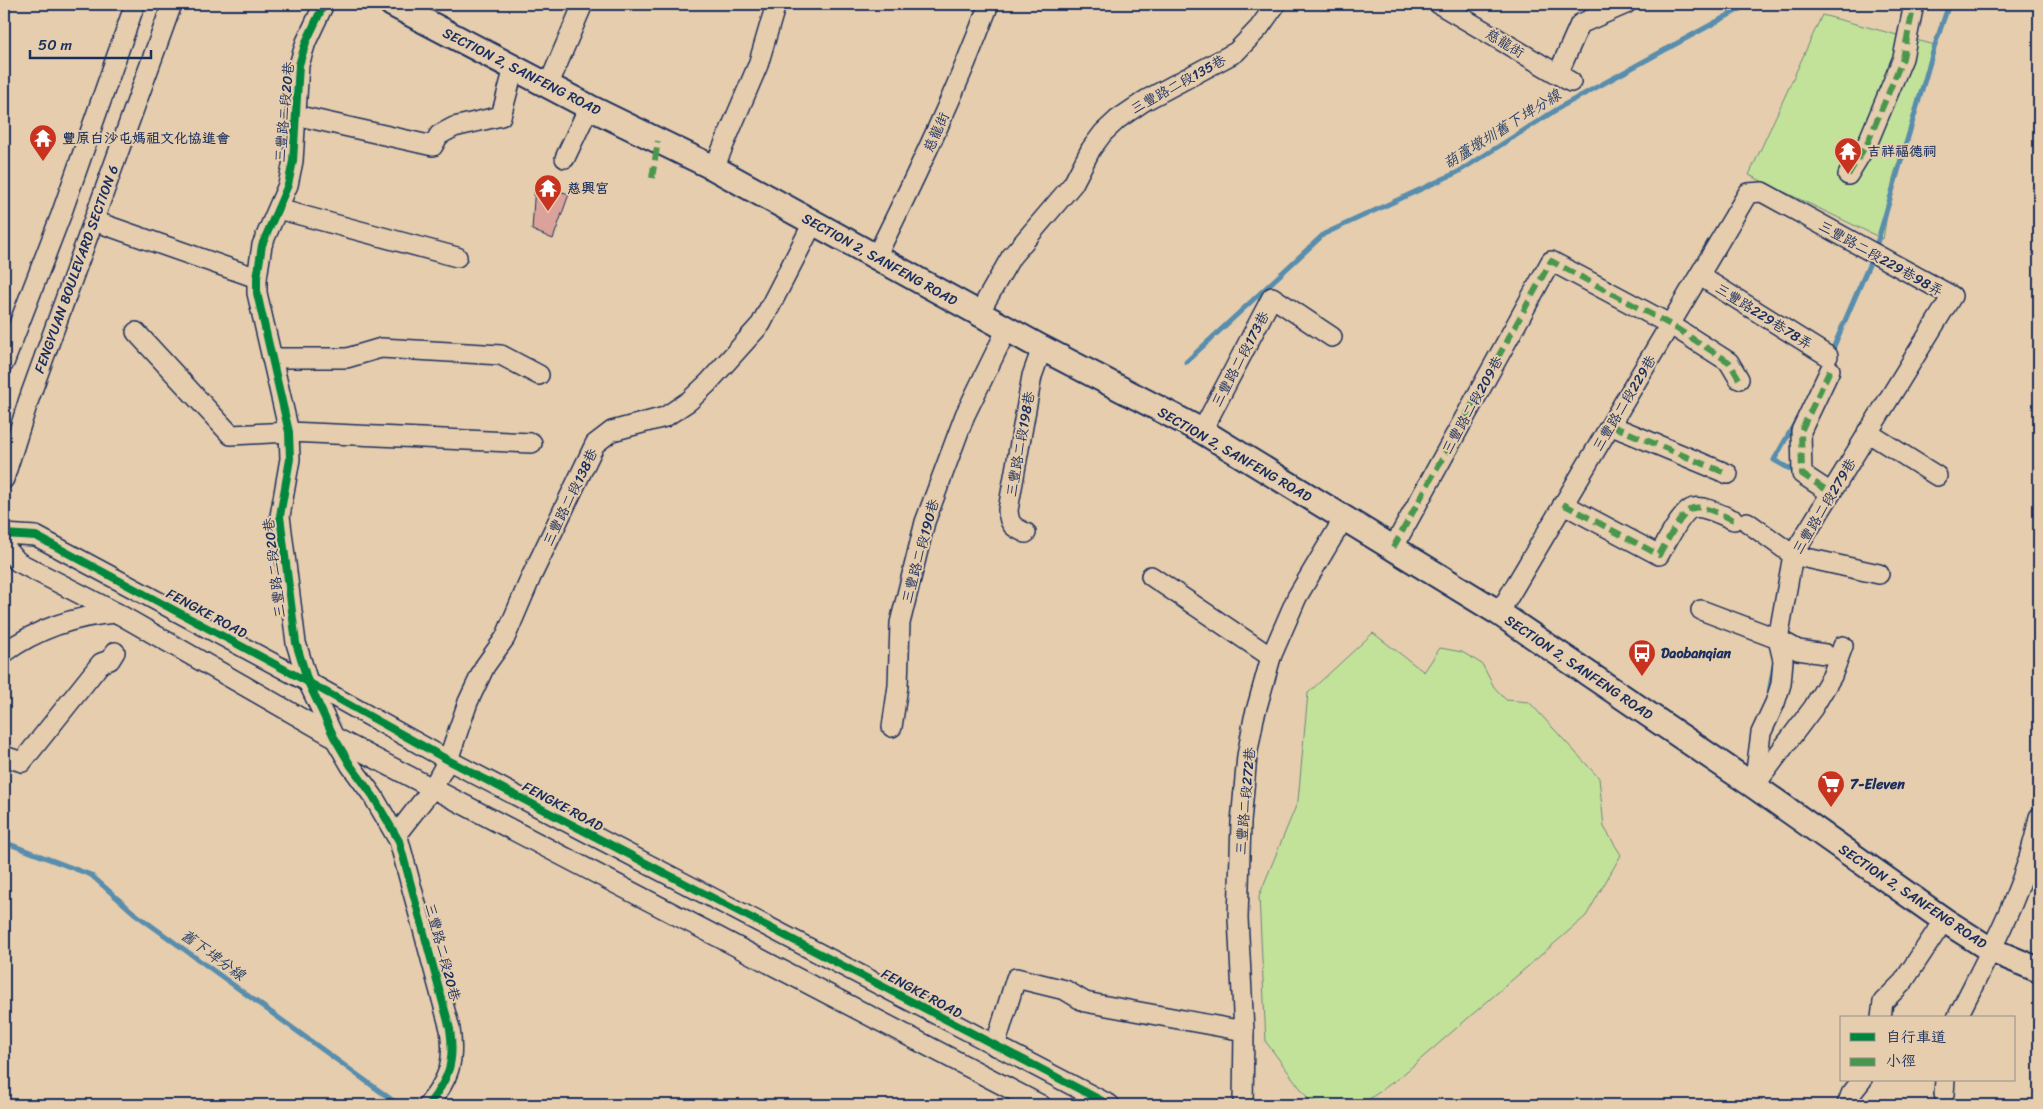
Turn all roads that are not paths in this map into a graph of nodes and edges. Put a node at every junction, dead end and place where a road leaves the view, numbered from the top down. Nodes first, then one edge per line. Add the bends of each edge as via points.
1 (135, 4) edge
2 (172, 4) edge
3 (324, 4) edge
4 (392, 4) edge
5 (583, 4) edge
6 (776, 4) edge
7 (989, 4) edge
8 (1276, 4) edge
9 (1439, 4) edge
10 (1626, 4) edge
11 (1914, 4) edge
12 (1461, 10) edge
13 (514, 68) junction
14 (548, 86) junction
15 (589, 107) junction
16 (295, 115) junction
17 (566, 158) dead end
18 (714, 168) junction
19 (1848, 175) dead end
20 (1748, 193) joint
21 (278, 210) junction
22 (94, 221) junction
23 (813, 223) junction
24 (457, 257) dead end
25 (876, 257) junction
26 (1700, 276) junction
27 (257, 278) junction
28 (979, 313) junction
29 (1671, 325) junction
30 (1007, 329) junction
31 (136, 332) dead end
32 (1332, 337) dead end
33 (1042, 348) junction
34 (272, 358) junction
35 (4, 363) edge
36 (539, 375) dead end
37 (1739, 378) dead end
38 (1612, 426) junction
39 (289, 432) junction
40 (1202, 432) junction
41 (1867, 432) junction
42 (532, 443) dead end
43 (1728, 474) dead end
44 (1937, 476) dead end
45 (4, 479) edge
46 (1831, 493) junction
47 (1563, 504) junction
48 (1344, 518) junction
49 (1026, 533) dead end
50 (4, 534) edge
51 (4, 546) edge
52 (1394, 548) junction
53 (1793, 555) junction
54 (1879, 574) dead end
55 (1151, 576) dead end
56 (1701, 610) dead end
57 (117, 613) junction
58 (1499, 613) junction
59 (1778, 639) junction
60 (1843, 646) dead end
61 (115, 652) dead end
62 (4, 653) edge
63 (1825, 654) dead end
64 (1271, 657) junction
65 (308, 682) junction
66 (892, 727) dead end
67 (334, 737) junction
68 (4, 756) edge
69 (448, 760) junction
70 (1754, 786) junction
71 (432, 789) junction
72 (2039, 817) edge
73 (396, 835) junction
74 (1944, 920) junction
75 (1991, 950) junction
76 (2039, 970) edge
77 (1881, 1016) edge
78 (1957, 1016) edge
79 (1244, 1031) junction
80 (995, 1046) junction
81 (1860, 1082) edge
82 (428, 1105) edge
83 (1041, 1105) edge
84 (1110, 1105) edge
85 (1243, 1105) edge
86 (1847, 1105) edge

1 - 35 street via 61,215
2 - 22 street, FENGYUAN BOULEVARD SECTION 6
3 - 16 street, 三豐路二段20巷 via 299,65
4 - 13 main road, SECTION 2, SANFENG ROAD
5 - 14 street
6 - 18 street via 758,65
7 - 25 street, 慈龍街 via 922,164
8 - 28 street, 三豐路二段135巷 via 1236,52 1146,100 1104,133 1091,149 1073,184 1011,256
9 - 12 street, 慈龍街
10 - 12 street, 慈龍街 via 1580,24 1564,78
11 - 19 street via 1903,58 1868,142
13 - 14 main road, SECTION 2, SANFENG ROAD
13 - 16 street via 501,116 454,127 439,135 434,146
14 - 15 main road, SECTION 2, SANFENG ROAD
15 - 17 street
15 - 18 main road, SECTION 2, SANFENG ROAD
16 - 21 street, 三豐路二段20巷 via 293,161
18 - 23 main road, SECTION 2, SANFENG ROAD
20 - 26 street, 三豐路二段229巷
20 - 41 street, 三豐路二段229巷98弄 via 1762,192 1952,296
21 - 24 street
21 - 27 street, 三豐路二段20巷 via 262,245
22 - 27 street
22 - 45 street, FENGYUAN BOULEVARD SECTION 6 via 29,399
23 - 25 main road, SECTION 2, SANFENG ROAD
23 - 69 street, 三豐路二段138巷 via 761,324 708,384 665,417 612,431 596,444 531,576 505,638 485,666 468,702
25 - 28 main road, SECTION 2, SANFENG ROAD
26 - 29 street, 三豐路二段229巷
26 - 46 street, 三豐路229巷78弄 via 1829,363 1801,431 1802,474
27 - 34 street, 三豐路二段20巷 via 257,293
28 - 30 main road, SECTION 2, SANFENG ROAD
29 - 37 street via 1729,362
29 - 38 street, 三豐路二段229巷
29 - 52 street, 三豐路二段209巷 via 1551,261
30 - 33 main road, SECTION 2, SANFENG ROAD
30 - 66 street, 三豐路二段190巷 via 965,415 925,522 900,623 898,686
31 - 39 street via 231,435
32 - 40 street, 三豐路二段173巷 via 1272,298
33 - 40 main road, SECTION 2, SANFENG ROAD
33 - 49 street, 三豐路二段198巷 via 1032,376 1008,510 1009,522
34 - 36 street via 347,358 381,348 501,355
34 - 39 street, 三豐路二段20巷
38 - 43 street
38 - 47 street, 三豐路二段229巷
39 - 42 street
39 - 65 street, 三豐路二段20巷 via 290,459 280,516 296,642
40 - 48 main road, SECTION 2, SANFENG ROAD
41 - 44 street
41 - 46 street, 三豐路二段279巷
46 - 53 street, 三豐路二段279巷
47 - 53 street via 1659,555 1686,513 1693,508 1740,521
47 - 58 street, 三豐路二段229巷
48 - 52 main road, SECTION 2, SANFENG ROAD
48 - 64 street, 三豐路二段272巷 via 1297,597
50 - 65 street, FENGKE ROAD via 36,536
51 - 57 street via 18,562
52 - 58 main road, SECTION 2, SANFENG ROAD
53 - 54 street
53 - 59 street, 三豐路二段279巷
55 - 64 street
56 - 59 street
57 - 62 street via 88,616 53,626 33,634
57 - 67 street
58 - 70 main road, SECTION 2, SANFENG ROAD
59 - 63 street via 1798,650
59 - 70 street, 三豐路二段279巷 via 1783,660 1781,684 1761,733
60 - 70 street via 1832,676 1813,708
61 - 68 street via 110,660 102,663 22,762
64 - 79 street, 三豐路二段272巷 via 1247,756 1242,822 1238,918
65 - 67 street, 三豐路二段20巷
65 - 69 street, FENGKE ROAD
67 - 71 street
67 - 73 street, 三豐路二段20巷
69 - 71 street, 三豐路二段138巷
69 - 80 street, FENGKE ROAD
70 - 74 main road, SECTION 2, SANFENG ROAD
71 - 73 street, 三豐路二段138巷
71 - 83 street
72 - 75 street via 2034,848 2003,929
73 - 82 street, 三豐路二段20巷 via 452,1042 450,1069
74 - 75 main road, SECTION 2, SANFENG ROAD
74 - 77 street via 1903,982 1882,1002
75 - 76 main road, SECTION 2, SANFENG ROAD
75 - 78 street
79 - 80 street via 1084,1002 1065,990 1016,978
79 - 85 street, 三豐路二段272巷
80 - 84 street, FENGKE ROAD
81 - 86 street

